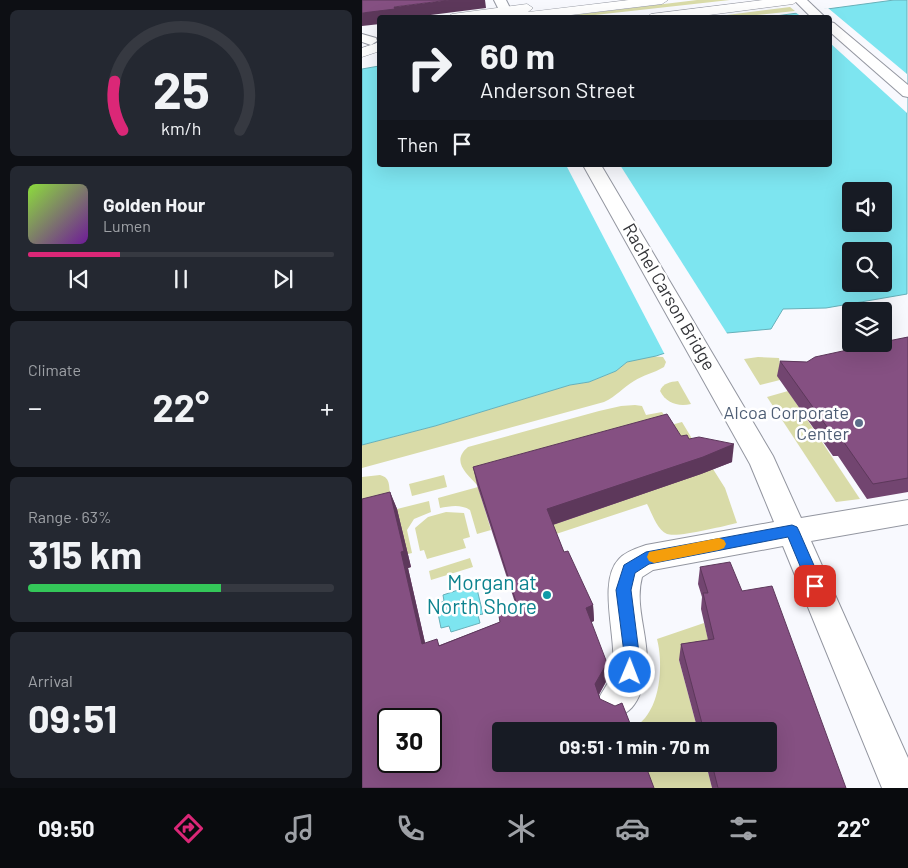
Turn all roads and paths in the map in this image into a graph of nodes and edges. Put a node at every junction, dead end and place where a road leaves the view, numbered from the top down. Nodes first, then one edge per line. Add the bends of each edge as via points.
1 (597, 0) edge
2 (662, 0) edge
3 (793, 0) edge
4 (800, 0) edge
5 (505, 11) edge
6 (475, 15) edge
7 (675, 15) edge
8 (817, 15) edge
9 (832, 28) edge
10 (371, 41) edge
11 (377, 54) edge
12 (362, 55) edge
13 (908, 93) edge
14 (593, 167) edge
15 (908, 512) edge
16 (792, 531) junction
17 (616, 700) dead end
18 (901, 788) edge

1 - 5 main road
2 - 5 main road
3 - 7 main road
4 - 8 street
5 - 6 main road
9 - 13 street
10 - 12 main road
11 - 12 main road
14 - 16 street, Rachel Carson Bridge via 745,429
15 - 16 street
16 - 17 street via 646,558 629,569 623,590 632,653 625,688
16 - 18 street, Rachel Carson Bridge

